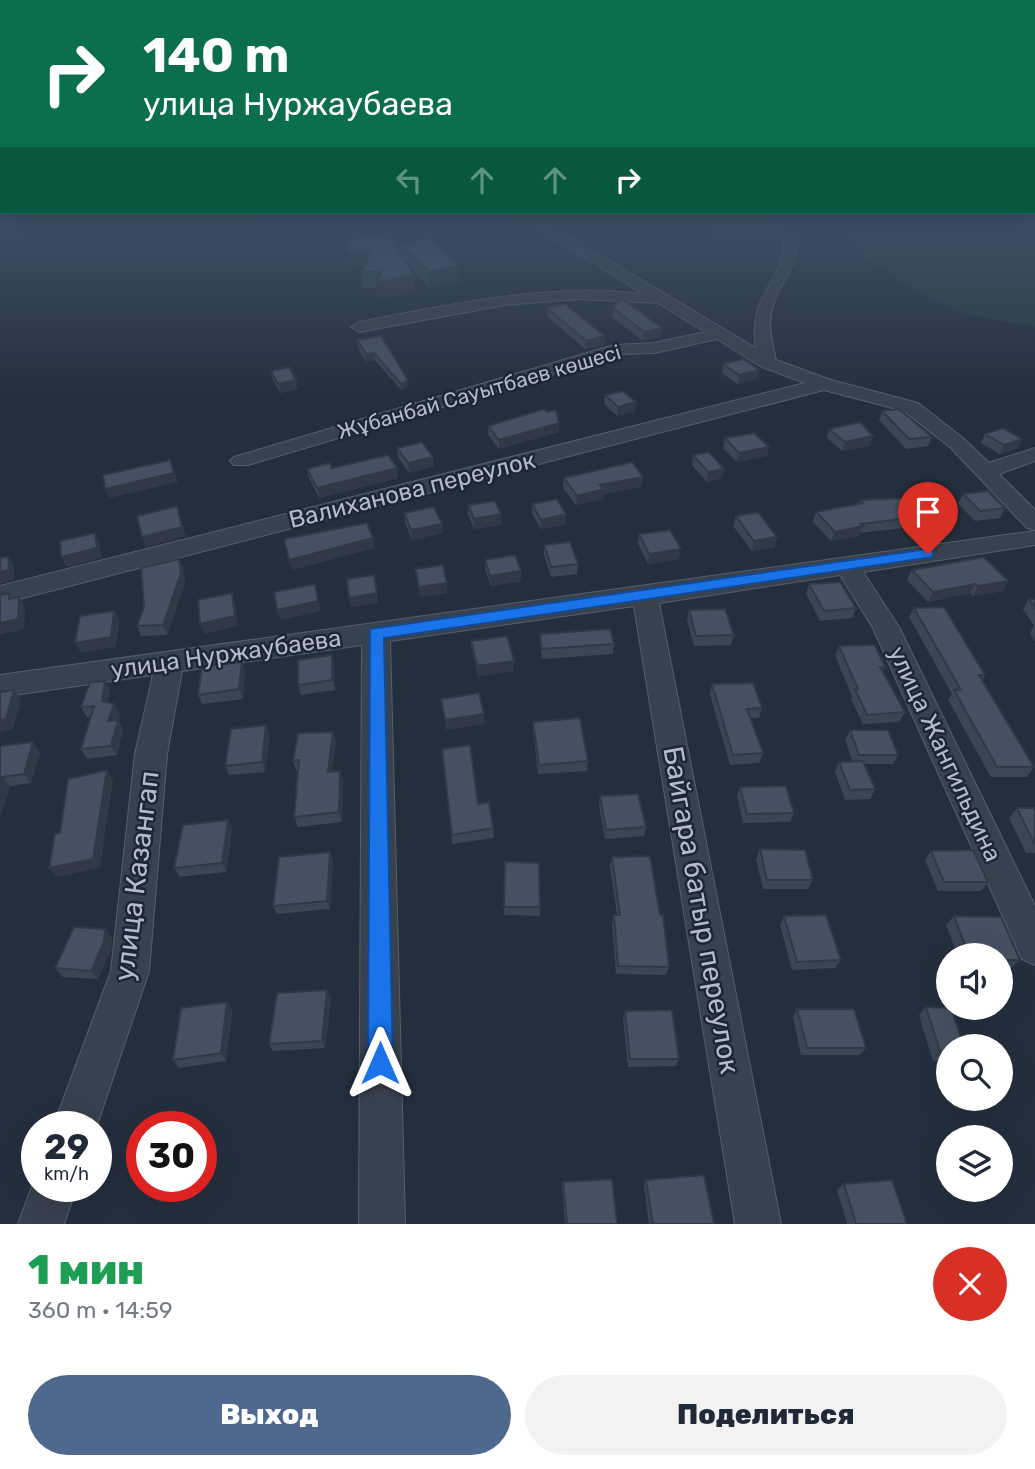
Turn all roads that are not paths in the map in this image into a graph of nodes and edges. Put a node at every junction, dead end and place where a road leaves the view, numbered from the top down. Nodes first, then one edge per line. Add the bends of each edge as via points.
1 (629, 281) edge
2 (779, 281) edge
3 (664, 303) junction
4 (359, 327) dead end
5 (719, 334) junction
6 (768, 363) junction
7 (824, 384) junction
8 (1035, 454) edge
9 (241, 461) dead end
10 (986, 471) junction
11 (1035, 523) edge
12 (1035, 538) edge
13 (847, 566) junction
14 (0, 595) edge
15 (645, 597) junction
16 (376, 633) junction
17 (170, 661) junction
18 (0, 686) edge
19 (1035, 946) edge
20 (81, 1111) edge
21 (48, 1202) edge
22 (40, 1224) edge
23 (382, 1224) edge
24 (758, 1224) edge

1 - 3 street
2 - 6 street via 767,300 761,334
3 - 4 street via 629,296 552,296
3 - 5 street
5 - 6 street
5 - 9 street, Жұбанбай Сауытбаев көшесі via 654,348 620,349
6 - 7 street
7 - 10 street via 911,407
7 - 14 street, Валиханова переулок
8 - 10 street
10 - 11 street
12 - 13 street, улица Нуржаубаева
13 - 15 street, улица Нуржаубаева
13 - 19 street, улица Жангильдина via 886,627
15 - 16 street, улица Нуржаубаева
15 - 24 street, Байгара батыр переулок
16 - 17 street, улица Нуржаубаева
16 - 23 street
17 - 18 street, улица Нуржаубаева
17 - 20 street, улица Казангап via 151,754 130,971
21 - 22 street

